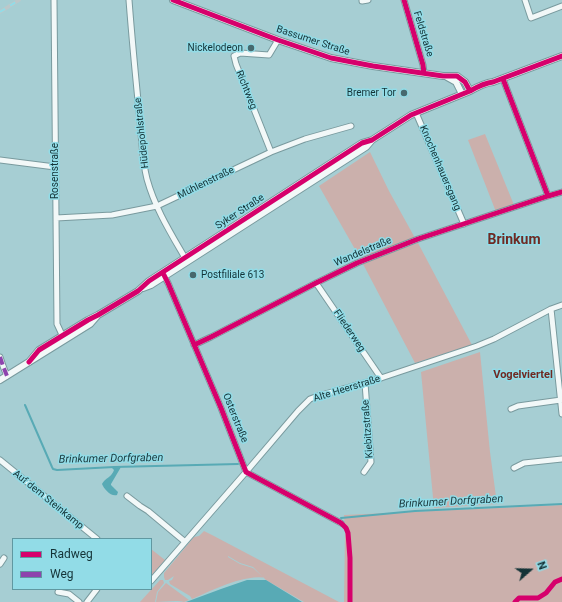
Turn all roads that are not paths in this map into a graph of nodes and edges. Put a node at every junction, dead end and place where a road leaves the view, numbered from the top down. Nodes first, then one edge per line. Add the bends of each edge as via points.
1 (54, 0) edge
2 (129, 0) edge
3 (173, 0) edge
4 (362, 0) edge
5 (368, 0) edge
6 (404, 0) edge
7 (525, 0) edge
8 (186, 3) edge
9 (562, 6) edge
10 (278, 40) junction
11 (562, 56) edge
12 (424, 73) junction
13 (443, 76) junction
14 (503, 79) junction
15 (470, 91) junction
16 (462, 94) junction
17 (416, 113) junction
18 (352, 126) dead end
19 (372, 140) junction
20 (271, 152) junction
21 (0, 160) edge
22 (55, 167) junction
23 (562, 192) edge
24 (548, 196) junction
25 (157, 206) junction
26 (56, 218) junction
27 (464, 224) junction
28 (185, 258) junction
29 (164, 275) junction
30 (316, 283) junction
31 (562, 305) edge
32 (551, 310) junction
33 (63, 338) junction
34 (194, 345) junction
35 (0, 357) edge
36 (7, 376) junction
37 (381, 378) junction
38 (0, 379) edge
39 (365, 383) junction
40 (561, 400) junction
41 (511, 409) dead end
42 (562, 414) edge
43 (562, 459) edge
44 (0, 460) edge
45 (514, 468) dead end
46 (246, 472) junction
47 (364, 472) dead end
48 (127, 496) dead end
49 (341, 523) dead end
50 (96, 538) edge
51 (184, 541) junction
52 (4, 558) dead end
53 (0, 564) edge
54 (152, 579) edge
55 (96, 590) edge
56 (58, 592) dead end
57 (79, 602) edge
58 (87, 602) edge

1 - 22 street, Rosenstraße
2 - 25 street, Hüdepohlstraße via 144,164
3 - 8 street, Bassumer Straße
4 - 5 street
6 - 12 street, Feldstraße
7 - 9 street via 532,18
8 - 10 street, Bassumer Straße
10 - 12 street, Bassumer Straße via 331,58
10 - 20 street, Richtweg via 269,55 240,53 234,56
11 - 14 street, Syker Straße
12 - 13 street, Bassumer Straße
13 - 15 street, Bassumer Straße via 461,78
13 - 16 street, Bassumer Straße via 456,82
14 - 15 street, Syker Straße
14 - 24 street
15 - 16 street, Syker Straße
16 - 17 street, Syker Straße
17 - 19 street, Syker Straße
17 - 27 street, Knochenhauersgang
18 - 20 street, Mühlenstraße
19 - 28 street, Syker Straße via 362,143
19 - 29 street, Syker Straße
20 - 25 street, Mühlenstraße
21 - 22 street
22 - 26 street, Rosenstraße
23 - 24 street, Wandelstraße
24 - 27 street, Wandelstraße
25 - 26 street, Mühlenstraße via 112,215
25 - 28 street, Hüdepohlstraße
26 - 33 street, Rosenstraße via 57,324
27 - 30 street, Wandelstraße via 373,256
28 - 29 street, Syker Straße
29 - 33 street, Syker Straße via 149,281
29 - 34 street, Osterstraße
30 - 34 street, Wandelstraße
30 - 37 street, Fliederweg
31 - 32 street, Alte Heerstraße
32 - 37 street, Alte Heerstraße via 477,346
32 - 40 street
33 - 36 street, Syker Straße via 39,350 28,362
34 - 46 street, Osterstraße
35 - 36 street
36 - 38 street, Syker Straße
37 - 39 street, Alte Heerstraße
39 - 46 street, Alte Heerstraße via 310,400
39 - 47 street, Kiebitzstraße via 371,462
40 - 41 street
40 - 42 street
43 - 45 street via 524,463
44 - 50 street, Auf dem Steinkamp
46 - 49 street
46 - 51 street, Alte Heerstraße
48 - 51 street
51 - 54 street, Alte Heerstraße
52 - 53 street
55 - 58 street
56 - 57 street via 69,594

